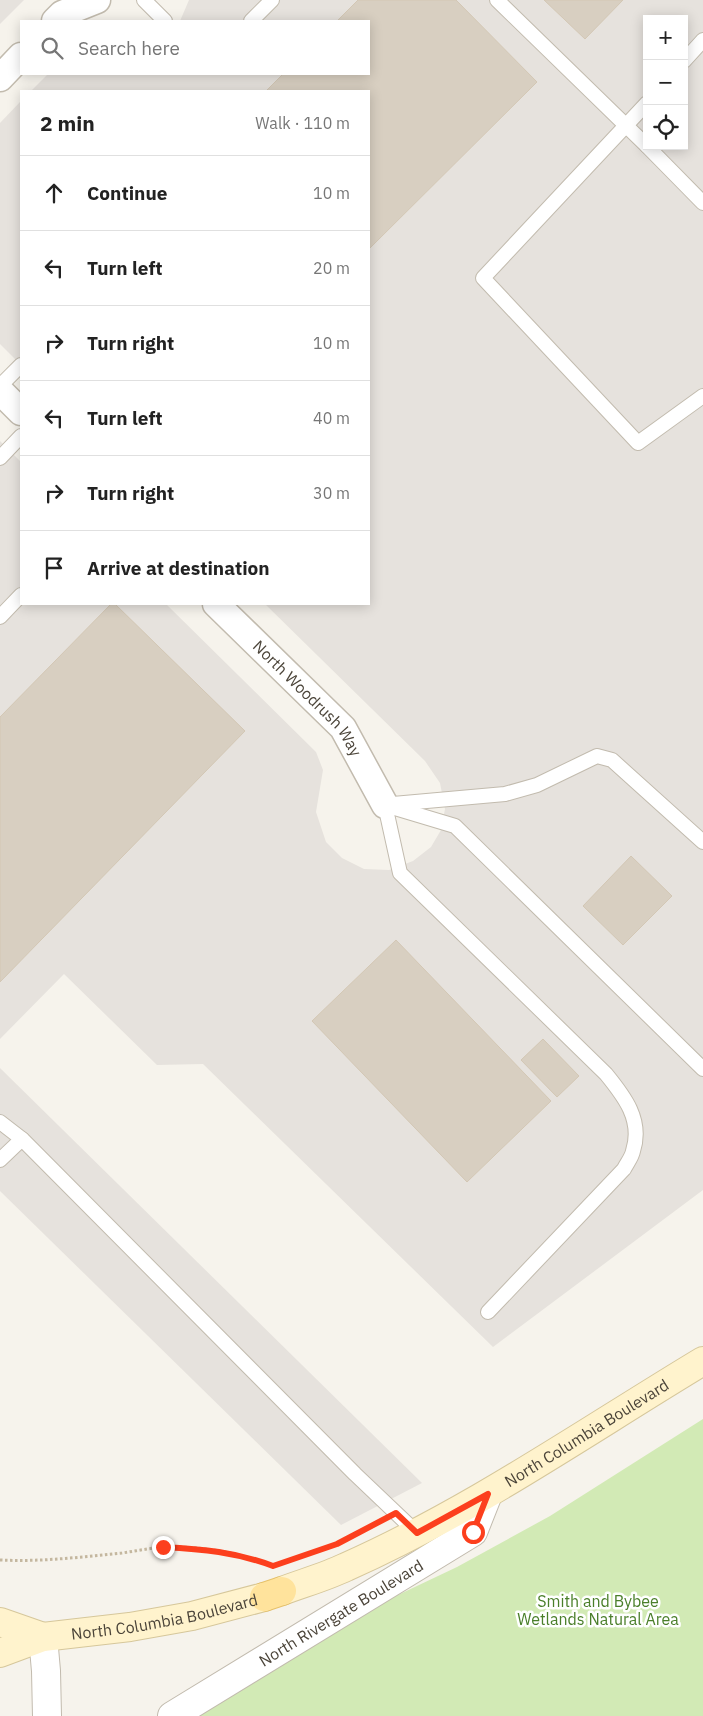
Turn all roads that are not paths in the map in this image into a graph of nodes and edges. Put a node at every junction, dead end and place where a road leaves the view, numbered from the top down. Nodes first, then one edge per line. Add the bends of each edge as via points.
1 (97, 0) edge
2 (144, 0) edge
3 (272, 0) edge
4 (497, 0) edge
5 (56, 20) edge
6 (164, 20) edge
7 (252, 20) edge
8 (703, 40) edge
9 (20, 57) edge
10 (685, 60) edge
11 (0, 78) edge
12 (645, 105) edge
13 (627, 126) junction
14 (643, 142) edge
15 (651, 150) edge
16 (703, 203) edge
17 (20, 366) edge
18 (0, 386) edge
19 (0, 392) edge
20 (703, 396) edge
21 (20, 411) edge
22 (20, 437) edge
23 (0, 458) edge
24 (20, 596) edge
25 (217, 605) edge
26 (0, 617) edge
27 (385, 804) junction
28 (703, 842) edge
29 (703, 1069) edge
30 (0, 1122) edge
31 (22, 1139) junction
32 (0, 1160) edge
33 (488, 1312) dead end
34 (703, 1361) edge
35 (488, 1494) junction
36 (417, 1533) junction
37 (0, 1622) edge
38 (43, 1637) junction
39 (0, 1653) edge
40 (47, 1716) edge
41 (172, 1716) edge

1 - 5 street via 62,14
2 - 6 lane
3 - 7 lane
4 - 13 lane
8 - 10 lane
9 - 11 street
12 - 13 lane
13 - 14 lane
13 - 20 lane via 483,278 638,443
15 - 16 lane
17 - 18 lane
19 - 21 street
22 - 23 lane
24 - 26 lane
25 - 27 street, North Woodrush Way via 342,728
27 - 28 lane via 505,794 537,785 597,756 612,760
27 - 29 lane via 455,826
27 - 33 lane via 400,873 606,1074 626,1098 633,1116 636,1132 634,1151 624,1169
30 - 31 lane
31 - 32 lane
31 - 36 lane
34 - 35 main road, North Columbia Boulevard
35 - 36 main road, North Columbia Boulevard
35 - 41 street, North Rivergate Boulevard via 473,1532
36 - 38 main road, North Columbia Boulevard via 343,1569 273,1585 230,1607 130,1627
37 - 38 main road, North Columbia Boulevard
38 - 39 main road, North Columbia Boulevard
38 - 40 street

